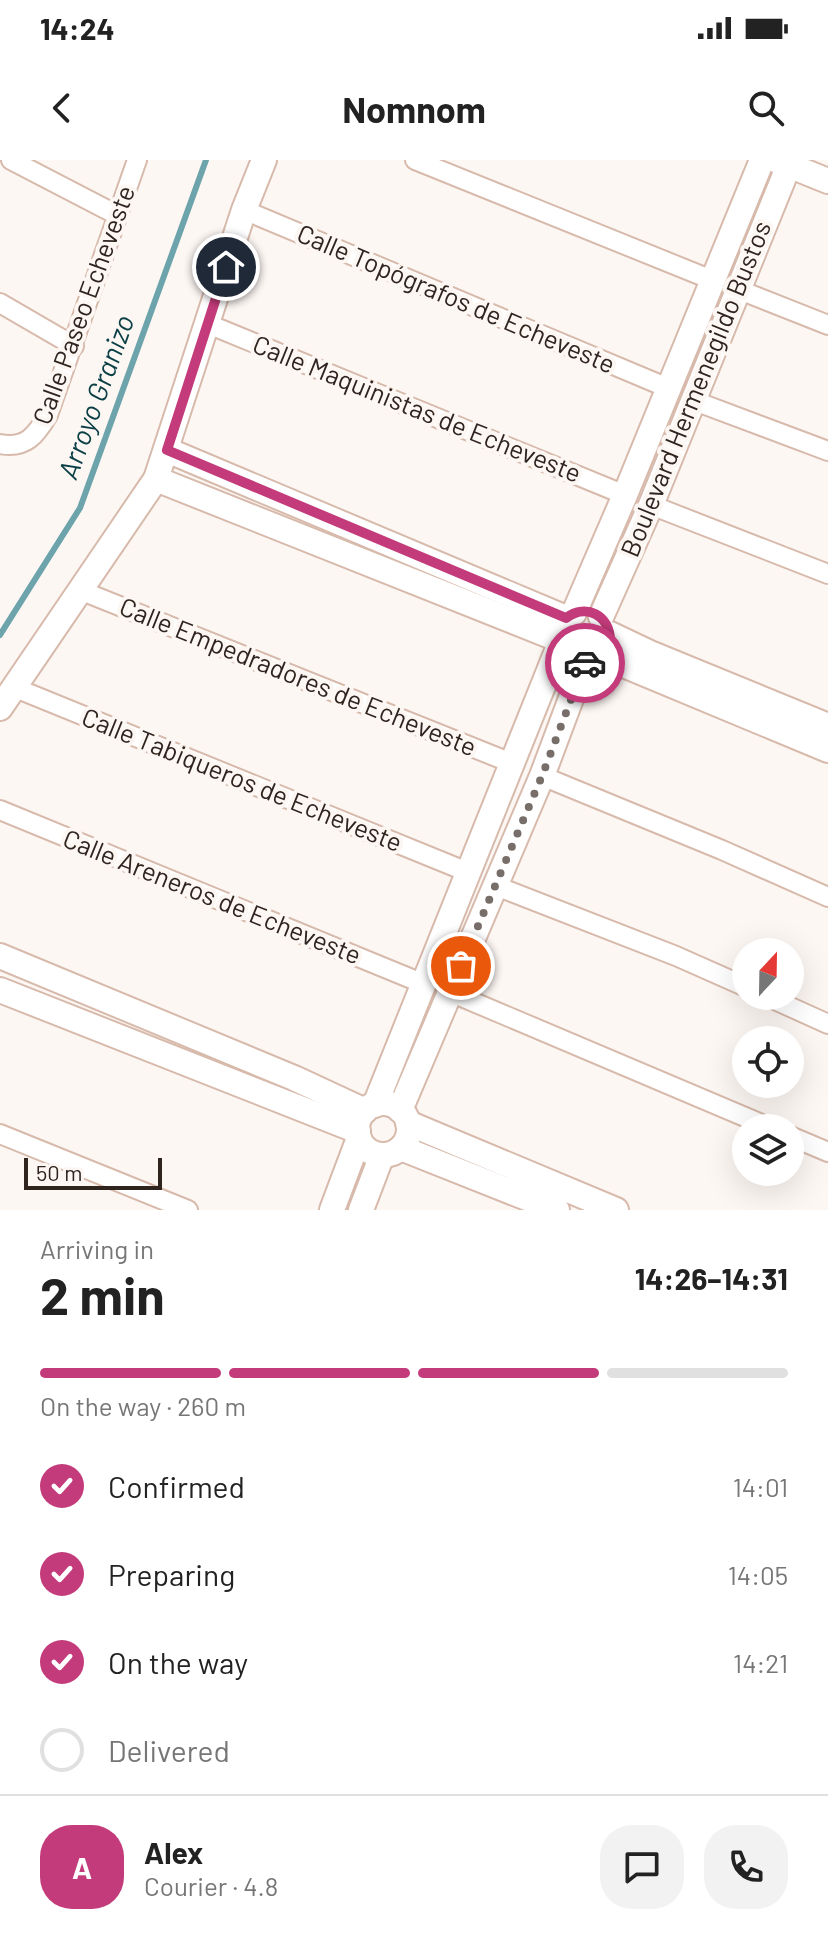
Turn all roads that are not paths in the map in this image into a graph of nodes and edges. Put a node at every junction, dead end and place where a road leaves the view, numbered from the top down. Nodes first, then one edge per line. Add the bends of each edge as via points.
1 (11, 160) edge
2 (137, 160) edge
3 (264, 160) edge
4 (415, 160) edge
5 (762, 160) edge
6 (785, 162) edge
7 (828, 181) edge
8 (244, 210) junction
9 (117, 215) junction
10 (712, 280) junction
11 (737, 289) junction
12 (0, 303) edge
13 (208, 324) junction
14 (828, 325) edge
15 (74, 346) junction
16 (668, 388) junction
17 (692, 400) junction
18 (0, 444) edge
19 (167, 450) junction
20 (828, 451) edge
21 (156, 479) junction
22 (625, 495) junction
23 (651, 505) junction
24 (828, 574) edge
25 (82, 591) junction
26 (564, 629) junction
27 (600, 643) junction
28 (13, 687) junction
29 (0, 708) edge
30 (828, 726) edge
31 (828, 750) edge
32 (514, 764) junction
33 (542, 776) junction
34 (0, 810) edge
35 (470, 873) junction
36 (496, 886) junction
37 (828, 897) edge
38 (0, 956) edge
39 (732, 981) edge
40 (424, 984) junction
41 (0, 990) edge
42 (450, 992) junction
43 (797, 1010) edge
44 (828, 1024) edge
45 (738, 1114) edge
46 (404, 1116) junction
47 (364, 1121) junction
48 (0, 1134) edge
49 (804, 1142) edge
50 (392, 1152) junction
51 (828, 1152) edge
52 (188, 1210) edge
53 (332, 1210) edge
54 (361, 1210) edge
55 (557, 1210) edge
56 (616, 1210) edge

1 - 9 street
2 - 9 street, Calle Paseo Echeveste
3 - 8 street
4 - 10 street
5 - 10 street, Boulevard Hermenegildo Bustos
6 - 7 street
6 - 11 street, Boulevard Hermenegildo Bustos
8 - 13 street
8 - 16 street, Calle Topógrafos de Echeveste
9 - 15 street, Calle Paseo Echeveste
10 - 16 street, Boulevard Hermenegildo Bustos
11 - 14 street
11 - 17 street, Boulevard Hermenegildo Bustos
12 - 15 street
13 - 19 street
13 - 22 street, Calle Maquinistas de Echeveste
15 - 18 street, Calle Paseo Echeveste via 36,436 23,444
16 - 22 street, Boulevard Hermenegildo Bustos
17 - 20 street
17 - 23 street, Boulevard Hermenegildo Bustos
19 - 21 street
19 - 26 street
21 - 25 street
21 - 26 street
22 - 26 street, Boulevard Hermenegildo Bustos
23 - 24 street
23 - 27 street, Boulevard Hermenegildo Bustos
25 - 28 street
25 - 32 street, Calle Empedradores de Echeveste
26 - 27 street via 588,611
26 - 27 street via 569,659
26 - 32 street, Boulevard Hermenegildo Bustos
27 - 30 street via 650,653
27 - 31 street
27 - 33 street, Boulevard Hermenegildo Bustos
28 - 29 street
28 - 35 street, Calle Tabiqueros de Echeveste
32 - 35 street, Boulevard Hermenegildo Bustos
33 - 36 street, Boulevard Hermenegildo Bustos
33 - 37 street
34 - 40 street, Calle Areneros de Echeveste
35 - 40 street, Boulevard Hermenegildo Bustos
36 - 39 street
36 - 42 street, Boulevard Hermenegildo Bustos
38 - 47 street via 294,1078
40 - 47 street, Boulevard Hermenegildo Bustos
41 - 47 street
42 - 45 street
42 - 46 street, Boulevard Hermenegildo Bustos
43 - 44 street
46 - 47 street via 388,1104
46 - 50 street via 408,1137
46 - 56 street
47 - 50 street via 368,1150
47 - 53 street, Boulevard Hermenegildo Bustos
48 - 52 street
49 - 51 street
50 - 54 street
50 - 55 street

